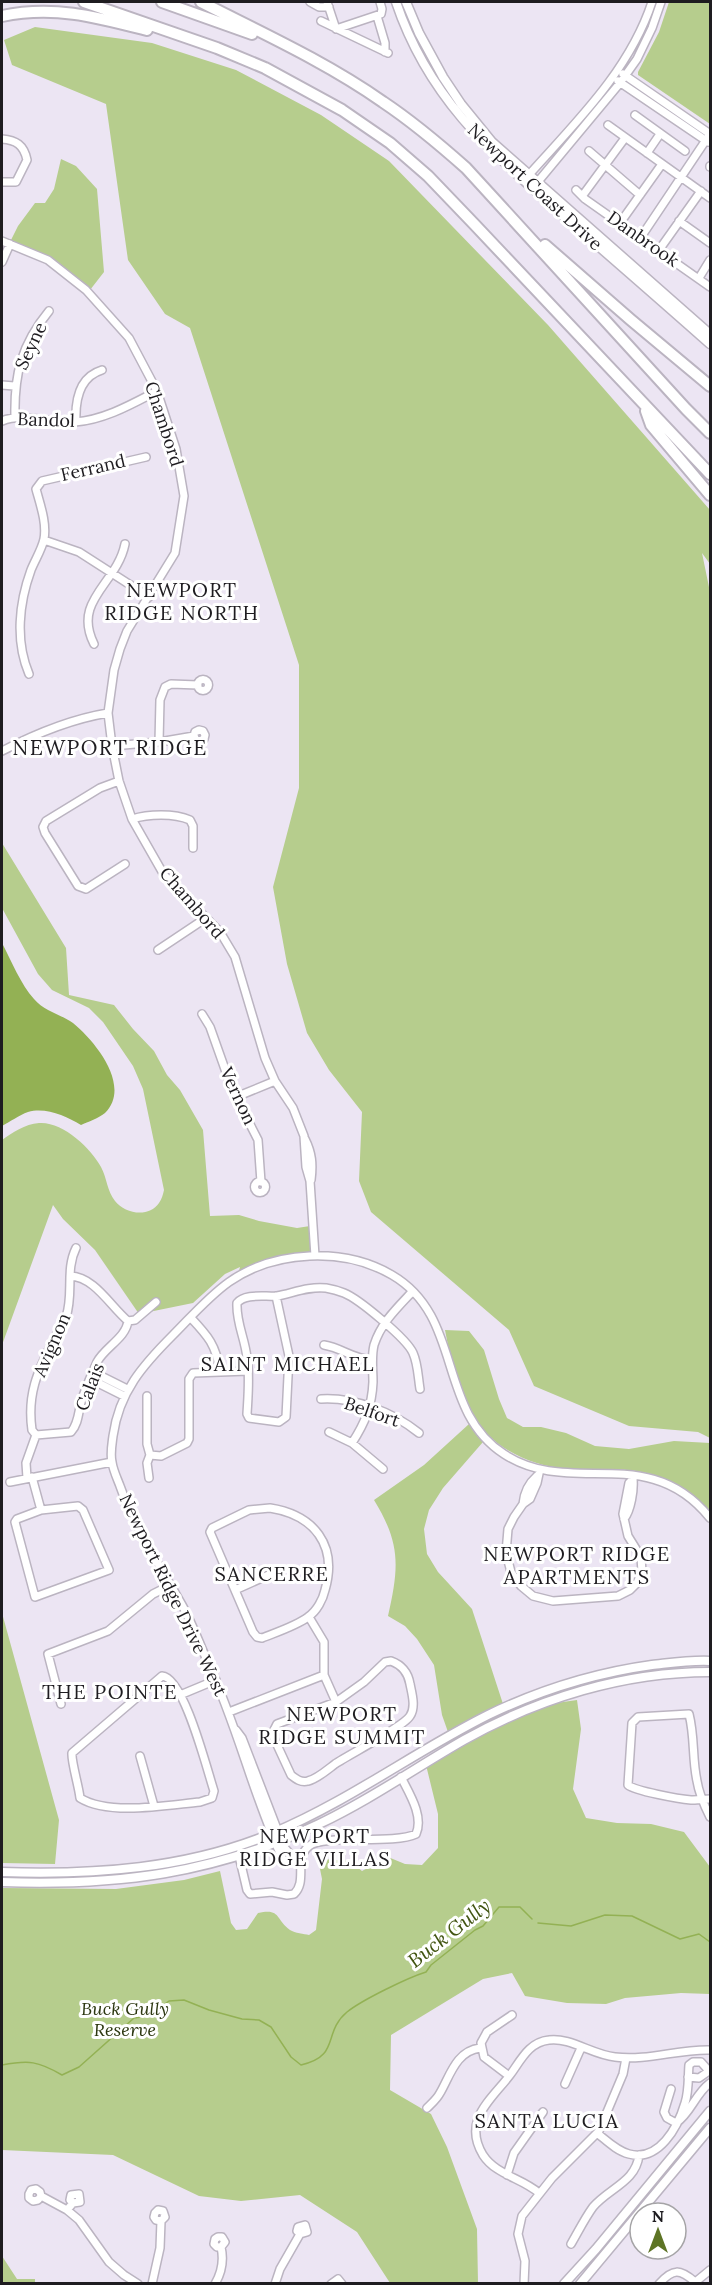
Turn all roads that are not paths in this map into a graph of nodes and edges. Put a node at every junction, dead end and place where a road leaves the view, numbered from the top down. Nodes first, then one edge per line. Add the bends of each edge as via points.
1 (84, 2) edge
2 (162, 2) edge
3 (201, 2) edge
4 (310, 2) edge
5 (380, 2) edge
6 (396, 2) edge
7 (406, 2) edge
8 (652, 2) edge
9 (661, 2) edge
10 (328, 4) edge
11 (2, 16) edge
12 (377, 16) junction
13 (321, 21) dead end
14 (336, 29) junction
15 (217, 48) junction
16 (294, 50) junction
17 (622, 73) junction
18 (617, 81) junction
19 (635, 116) dead end
20 (608, 125) dead end
21 (660, 134) junction
22 (625, 138) junction
23 (710, 138) edge
24 (2, 139) edge
25 (685, 151) dead end
26 (589, 152) dead end
27 (647, 153) junction
28 (662, 164) junction
29 (605, 166) junction
30 (526, 178) junction
31 (682, 178) junction
32 (2, 182) edge
33 (535, 185) junction
34 (701, 192) junction
35 (640, 195) junction
36 (711, 198) edge
37 (500, 205) junction
38 (679, 221) junction
39 (620, 223) junction
40 (641, 237) junction
41 (2, 241) edge
42 (711, 243) edge
43 (10, 244) junction
44 (659, 250) junction
45 (711, 260) edge
46 (2, 262) edge
47 (699, 278) junction
48 (711, 287) edge
49 (49, 311) dead end
50 (711, 334) edge
51 (711, 344) edge
52 (102, 370) dead end
53 (2, 385) edge
54 (14, 386) junction
55 (711, 386) edge
56 (157, 391) junction
57 (644, 405) junction
58 (15, 417) junction
59 (2, 422) edge
60 (76, 422) junction
61 (711, 433) edge
62 (146, 457) dead end
63 (711, 474) edge
64 (711, 495) edge
65 (44, 540) junction
66 (125, 544) dead end
67 (113, 572) junction
68 (149, 597) junction
69 (94, 644) dead end
70 (29, 674) dead end
71 (198, 685) dead end
72 (108, 713) junction
73 (194, 736) dead end
74 (159, 742) junction
75 (112, 746) junction
76 (2, 751) edge
77 (119, 781) junction
78 (132, 819) junction
79 (193, 848) dead end
80 (126, 864) dead end
81 (206, 918) junction
82 (158, 950) dead end
83 (202, 1014) dead end
84 (275, 1081) junction
85 (236, 1096) junction
86 (261, 1182) dead end
87 (76, 1248) dead end
88 (315, 1256) junction
89 (70, 1276) junction
90 (412, 1292) junction
91 (276, 1296) junction
92 (156, 1302) dead end
93 (191, 1318) junction
94 (128, 1322) junction
95 (384, 1323) junction
96 (324, 1345) dead end
97 (371, 1360) junction
98 (220, 1371) junction
99 (248, 1371) junction
100 (91, 1375) junction
101 (420, 1389) dead end
102 (125, 1393) junction
103 (147, 1396) dead end
104 (321, 1399) dead end
105 (370, 1407) junction
106 (329, 1432) dead end
107 (419, 1433) dead end
108 (39, 1435) junction
109 (352, 1443) junction
110 (150, 1455) junction
111 (112, 1462) junction
112 (383, 1469) dead end
113 (539, 1472) junction
114 (633, 1476) junction
115 (29, 1477) junction
116 (149, 1478) dead end
117 (10, 1482) dead end
118 (41, 1510) junction
119 (711, 1518) edge
120 (282, 1569) dead end
121 (169, 1586) junction
122 (235, 1590) junction
123 (309, 1617) junction
124 (711, 1661) edge
125 (711, 1672) edge
126 (324, 1675) junction
127 (216, 1680) junction
128 (180, 1695) junction
129 (336, 1702) junction
130 (60, 1704) dead end
131 (229, 1712) junction
132 (140, 1756) dead end
133 (401, 1777) junction
134 (711, 1792) edge
135 (701, 1798) junction
136 (711, 1799) edge
137 (154, 1806) junction
138 (711, 1817) edge
139 (276, 1837) junction
140 (239, 1856) junction
141 (301, 1859) junction
142 (2, 1872) edge
143 (2, 1882) edge
144 (512, 2015) dead end
145 (480, 2048) junction
146 (581, 2048) junction
147 (711, 2050) edge
148 (626, 2058) junction
149 (710, 2071) edge
150 (509, 2076) junction
151 (688, 2077) junction
152 (711, 2083) edge
153 (566, 2084) dead end
154 (671, 2089) dead end
155 (427, 2108) dead end
156 (711, 2111) edge
157 (543, 2112) dead end
158 (676, 2124) junction
159 (711, 2128) edge
160 (597, 2133) junction
161 (639, 2155) junction
162 (507, 2175) junction
163 (539, 2193) junction
164 (41, 2196) dead end
165 (73, 2203) dead end
166 (67, 2210) junction
167 (160, 2221) dead end
168 (300, 2234) dead end
169 (571, 2244) dead end
170 (221, 2247) dead end
171 (711, 2270) edge
172 (138, 2283) edge
173 (152, 2283) edge
174 (214, 2283) edge
175 (275, 2283) edge
176 (331, 2283) edge
177 (342, 2283) edge
178 (524, 2283) edge
179 (564, 2283) edge
180 (580, 2283) edge
181 (659, 2283) edge
182 (694, 2283) edge

1 - 15 highway
2 - 16 highway
3 - 16 highway
4 - 10 street via 319,7
5 - 12 street via 382,9
6 - 30 main road, Newport Coast Drive via 424,63 453,109 487,148
7 - 30 main road, Newport Coast Drive via 452,91
8 - 17 street
9 - 17 street via 644,46
10 - 14 street
11 - 15 highway via 64,11
12 - 14 street
12 - 14 street via 387,53
13 - 14 street
15 - 57 highway via 300,86 390,143 460,209
16 - 37 highway via 335,71 429,135
17 - 18 street
17 - 23 street
18 - 23 street
18 - 30 street
18 - 33 street
19 - 21 street
20 - 22 street
21 - 25 street
21 - 27 street
22 - 27 street
22 - 29 street
23 - 31 street
24 - 32 street via 18,142 27,160 15,182
26 - 29 street
27 - 28 street
28 - 31 street
28 - 35 street
29 - 35 street
29 - 39 street, Danbrook via 580,192
30 - 33 main road, Newport Coast Drive
31 - 34 street
31 - 40 street
33 - 50 main road, Newport Coast Drive
33 - 51 main road, Newport Coast Drive
34 - 36 street
34 - 38 street
35 - 39 street
37 - 55 highway
37 - 61 highway
38 - 42 street
38 - 44 street
39 - 40 street, Danbrook
40 - 44 street, Danbrook
41 - 43 street, Chambord
43 - 46 street
43 - 56 street, Chambord via 48,260 86,290 129,338
44 - 47 street, Danbrook
45 - 47 street
47 - 48 street, Danbrook
49 - 54 street, Seyne via 23,353
52 - 60 street via 93,373 80,388
53 - 54 street
54 - 58 street, Seyne
56 - 60 street, Bandol via 102,417
56 - 68 street, Chambord via 176,450 184,496 175,553
57 - 63 highway
57 - 64 highway via 651,425
58 - 59 street, Bandol
58 - 60 street, Bandol
62 - 65 street, Ferrand via 42,480 36,489
65 - 67 street via 79,552
65 - 70 street via 25,587 21,609 21,646
66 - 67 street
67 - 68 street
67 - 69 street via 88,611 87,624
68 - 72 street, Chambord via 120,649
71 - 74 street via 165,687 160,700
72 - 75 street, Chambord
72 - 76 street via 52,728
73 - 74 street
74 - 75 street
75 - 77 street, Chambord
77 - 78 street, Chambord
77 - 80 street via 100,788 46,821 43,827 78,886 86,889
78 - 79 street via 142,816 190,820
78 - 81 street, Chambord via 164,875
81 - 82 street
81 - 84 street, Chambord via 235,957
83 - 85 street, Vernon
84 - 85 street
84 - 88 street, Chambord via 293,1108 313,1166 310,1181
85 - 86 street, Vernon via 258,1140
87 - 89 street, Avignon via 71,1257
88 - 90 street via 365,1262 395,1276
88 - 93 street via 258,1267 236,1277
89 - 94 street via 81,1276 91,1283
89 - 108 street, Avignon via 66,1317 30,1398 32,1430
90 - 95 street
90 - 113 street via 440,1330 465,1410 491,1444
91 - 95 street via 326,1288 345,1293
91 - 99 street via 244,1298 237,1303
91 - 99 street via 289,1356 286,1417 279,1422 253,1420 247,1414
92 - 94 street, Calais
93 - 98 street via 214,1346
93 - 102 street via 146,1362
94 - 100 street, Calais
95 - 97 street
95 - 101 street via 412,1351
96 - 97 street
97 - 105 street
98 - 99 street
98 - 110 street via 193,1373 189,1379 187,1443 160,1456
100 - 102 street
100 - 108 street, Calais via 72,1432
102 - 111 street via 114,1427
103 - 110 street
104 - 105 street, Belfort
105 - 107 street, Belfort via 398,1418
105 - 109 street
106 - 109 street
108 - 115 street via 26,1463
109 - 112 street
110 - 116 street
111 - 115 street
111 - 121 street, Newport Ridge Drive West via 130,1514
113 - 114 street
113 - 114 street via 530,1499 514,1516 506,1537 506,1553 511,1572 521,1586 532,1596 547,1601 618,1596 637,1583 642,1572 641,1557 628,1536 624,1519
114 - 119 street via 656,1480 680,1491
115 - 117 street
115 - 118 street
118 - 118 street via 15,1522 35,1597 109,1570 83,1510 78,1506
120 - 122 street
121 - 127 street, Newport Ridge Drive West via 182,1604
121 - 130 street via 153,1594 108,1631 48,1654
122 - 123 street via 257,1637
122 - 123 street via 211,1536 212,1527 249,1510 287,1510 316,1530 329,1556 323,1599
123 - 126 street via 324,1642
124 - 139 main road via 637,1667 542,1692 486,1716
125 - 133 main road via 636,1678 549,1701 491,1726
126 - 129 street
126 - 131 street
127 - 128 street
127 - 131 street, Newport Ridge Drive West
128 - 137 street via 194,1724 213,1794 207,1801
128 - 137 street via 171,1678 162,1676 72,1753 80,1798 117,1807
129 - 129 street via 391,1661 406,1671 413,1704 411,1716 403,1724 310,1781 296,1780 282,1758 272,1734 274,1728
131 - 139 street, Newport Ridge Drive West
132 - 137 street
133 - 139 main road via 360,1804
133 - 141 street via 416,1811 416,1834 320,1841 307,1847
134 - 135 street
135 - 135 street via 689,1714 638,1717 632,1723 628,1785 674,1797
135 - 136 street
135 - 138 street
139 - 140 main road
139 - 141 street via 291,1855
139 - 142 main road via 158,1865 93,1872
140 - 141 street via 247,1890 253,1895 294,1893 300,1885
140 - 143 main road via 198,1868 122,1881
144 - 145 street via 487,2032
145 - 150 street via 488,2061
145 - 155 street via 468,2052 454,2066 439,2095
146 - 148 street
146 - 150 street via 557,2039 539,2043 524,2054
146 - 153 street
147 - 148 street
148 - 160 street
149 - 151 street via 699,2078
149 - 151 street via 701,2062 693,2062 688,2065
150 - 162 street via 483,2106 477,2127 484,2156
151 - 158 street via 685,2103
152 - 158 street
154 - 158 street via 664,2112
156 - 179 main road
157 - 162 street via 514,2153
158 - 161 street via 662,2145
159 - 180 main road
160 - 161 street via 621,2151
160 - 163 street
161 - 169 street via 632,2176 595,2205
162 - 163 street
163 - 178 street via 518,2228 525,2261
164 - 166 street
165 - 166 street
166 - 172 street via 79,2220 109,2262
167 - 173 street via 160,2248
168 - 175 street
170 - 174 street via 221,2270
171 - 182 street
176 - 177 street via 338,2279
181 - 182 street via 679,2271

